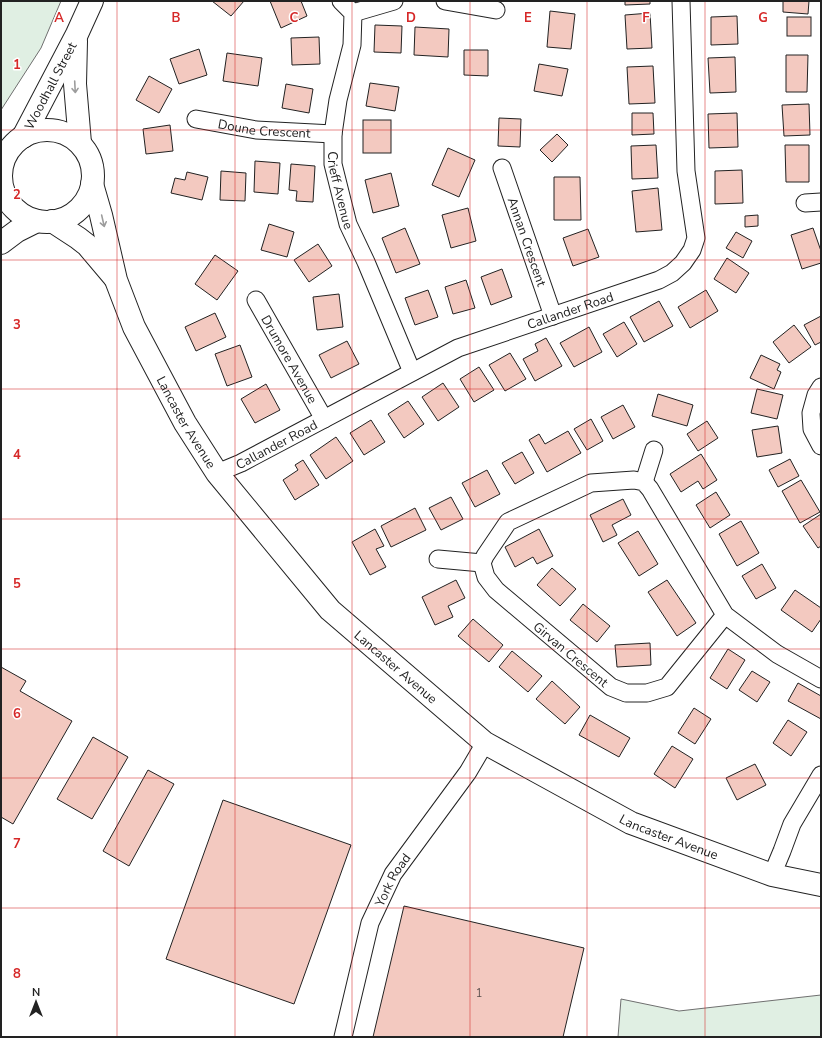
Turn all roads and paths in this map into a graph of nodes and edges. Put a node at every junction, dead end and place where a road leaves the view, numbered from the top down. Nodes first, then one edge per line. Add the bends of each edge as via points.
1 (92, 1) edge
2 (341, 1) edge
3 (394, 1) edge
4 (445, 1) edge
5 (681, 1) edge
6 (496, 10) dead end
7 (353, 13) junction
8 (77, 34) junction
9 (196, 119) dead end
10 (334, 134) junction
11 (23, 137) junction
12 (80, 143) junction
13 (502, 168) dead end
14 (1, 177) edge
15 (92, 184) junction
16 (44, 221) junction
17 (1, 243) edge
18 (116, 280) junction
19 (256, 300) dead end
20 (553, 316) junction
21 (412, 372) junction
22 (821, 387) edge
23 (324, 419) junction
24 (821, 446) edge
25 (654, 450) dead end
26 (217, 473) junction
27 (644, 482) junction
28 (438, 559) dead end
29 (482, 563) junction
30 (725, 615) junction
31 (821, 679) edge
32 (485, 743) junction
33 (821, 775) edge
34 (772, 875) junction
35 (821, 885) edge
36 (343, 1037) edge

1 - 8 main road, Woodhall Street
2 - 7 street
3 - 7 street
4 - 6 street
5 - 20 street, Callander Road via 686,171 696,238 692,250 683,263 659,280
7 - 10 street, Crieff Avenue via 352,45 338,100
8 - 11 main road, Woodhall Street
8 -> 12 main road, Woodhall Street via 75,84
9 - 10 street, Doune Crescent via 256,130
10 - 21 street, Crieff Avenue via 333,164 348,224
11 - 12 main road via 37,131 53,130 68,134
11 - 14 main road via 11,148 3,162
12 - 15 main road via 93,169
13 - 20 street, Annan Crescent
14 - 16 main road via 4,192 11,205 23,215
15 - 16 main road via 87,198 78,210 66,218
15 -> 18 main road, Lancaster Avenue
16 - 17 main road via 17,232
16 - 18 main road, Lancaster Avenue via 87,245
18 - 26 main road, Lancaster Avenue via 134,327 185,423
19 - 23 street, Drumore Avenue
20 - 21 street, Callander Road via 458,348
21 - 23 street, Callander Road
22 - 24 street via 816,395 812,413 812,429
23 - 26 street, Callander Road
25 - 27 street
26 - 32 main road, Lancaster Avenue via 330,610
27 - 29 street via 634,480 591,483 508,522
27 - 30 street
28 - 29 street
29 - 30 street, Girvan Crescent via 486,577 496,590 611,687 626,693 647,693 666,687
30 - 31 street via 777,654
32 - 34 main road, Lancaster Avenue via 631,823
32 - 36 street, York Road via 468,772 393,874 370,923
33 - 34 street via 792,824
34 - 35 main road, Lancaster Avenue

